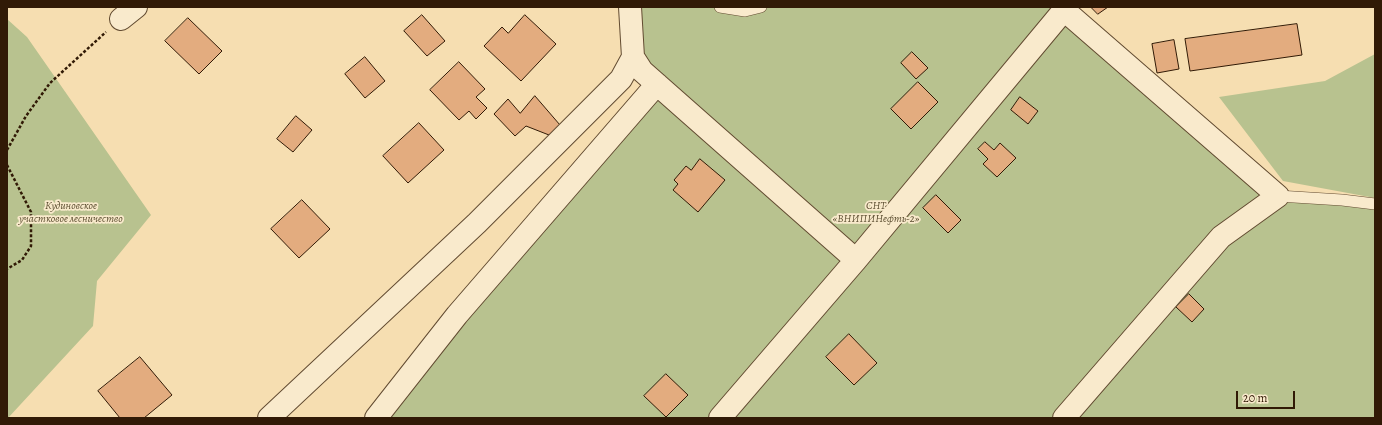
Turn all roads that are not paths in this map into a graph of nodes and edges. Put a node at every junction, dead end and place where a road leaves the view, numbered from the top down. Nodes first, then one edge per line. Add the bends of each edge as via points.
1 (630, 7) edge
2 (720, 7) edge
3 (761, 7) edge
4 (633, 57) junction
5 (657, 84) junction
6 (1278, 196) junction
7 (1375, 204) edge
8 (856, 260) junction
9 (270, 418) edge
10 (376, 418) edge
11 (720, 418) edge
12 (1064, 418) edge

1 - 4 street
2 - 3 lane via 745,11
4 - 5 street via 642,71
4 - 9 street via 621,79 477,223
5 - 8 street
5 - 10 street via 457,315
6 - 7 lane
6 - 8 street via 1064,10
6 - 12 street via 1222,237
8 - 11 street

